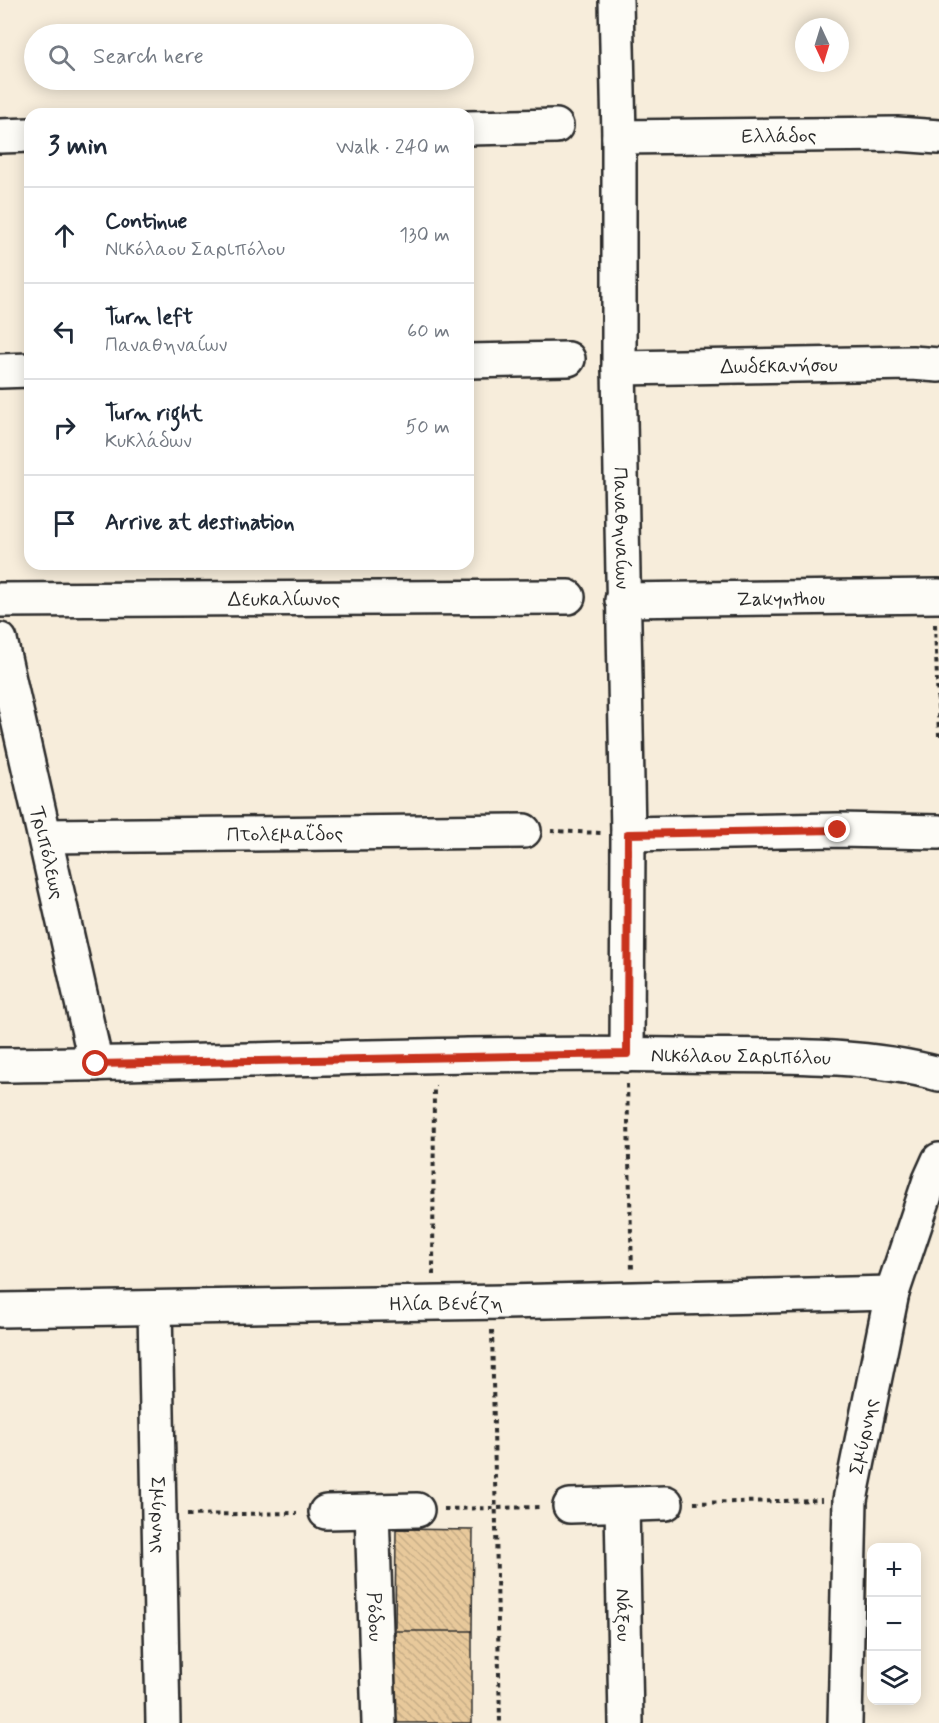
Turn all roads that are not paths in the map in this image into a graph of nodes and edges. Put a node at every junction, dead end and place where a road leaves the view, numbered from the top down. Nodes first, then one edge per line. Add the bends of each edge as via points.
1 (616, 0) edge
2 (556, 126) dead end
3 (474, 128) edge
4 (24, 135) edge
5 (0, 136) edge
6 (619, 137) junction
7 (939, 137) edge
8 (568, 358) dead end
9 (474, 361) edge
10 (939, 365) edge
11 (619, 368) junction
12 (24, 370) edge
13 (0, 371) edge
14 (936, 596) edge
15 (568, 597) dead end
16 (0, 600) edge
17 (622, 600) junction
18 (0, 640) edge
19 (524, 831) road end
20 (939, 831) edge
21 (628, 834) junction
22 (45, 836) junction
23 (627, 1054) junction
24 (96, 1064) junction
25 (0, 1065) edge
26 (939, 1074) edge
27 (939, 1161) edge
28 (892, 1293) junction
29 (155, 1308) junction
30 (0, 1310) edge
31 (666, 1503) road end
32 (622, 1505) junction
33 (570, 1506) road end
34 (417, 1510) road end
35 (372, 1511) junction
36 (326, 1512) road end
37 (163, 1723) edge
38 (379, 1723) edge
39 (626, 1723) edge
40 (845, 1723) edge

1 - 6 street, Παναθηναίων
2 - 3 street
4 - 5 street
6 - 7 street, Ελλάδος
6 - 11 street, Παναθηναίων
8 - 9 street
10 - 11 street, Δωδεκανήσου
11 - 17 street, Παναθηναίων
12 - 13 street
14 - 17 street, Zakynthou
15 - 16 street, Δευκαλίωνος
17 - 21 street, Παναθηναίων
18 - 22 street, Τριπόλεως
19 - 22 street, Πτολεμαΐδος
20 - 21 street
21 - 23 street, Παναθηναίων
22 - 24 street, Τριπόλεως
23 - 24 street, Νικόλαου Σαριπόλου
23 - 26 street, Νικόλαου Σαριπόλου via 888,1062
24 - 25 street, Νικόλαου Σαριπόλου
27 - 28 street, Σμύρνης
28 - 29 street, Ηλία Βενέζη
28 - 40 street, Σμύρνης via 850,1500
29 - 30 street, Ηλία Βενέζη
29 - 37 street, Σμύρνης
31 - 32 street
32 - 33 street
32 - 39 street, Νάξου
34 - 35 street
35 - 36 street
35 - 38 street, Ρόδου

